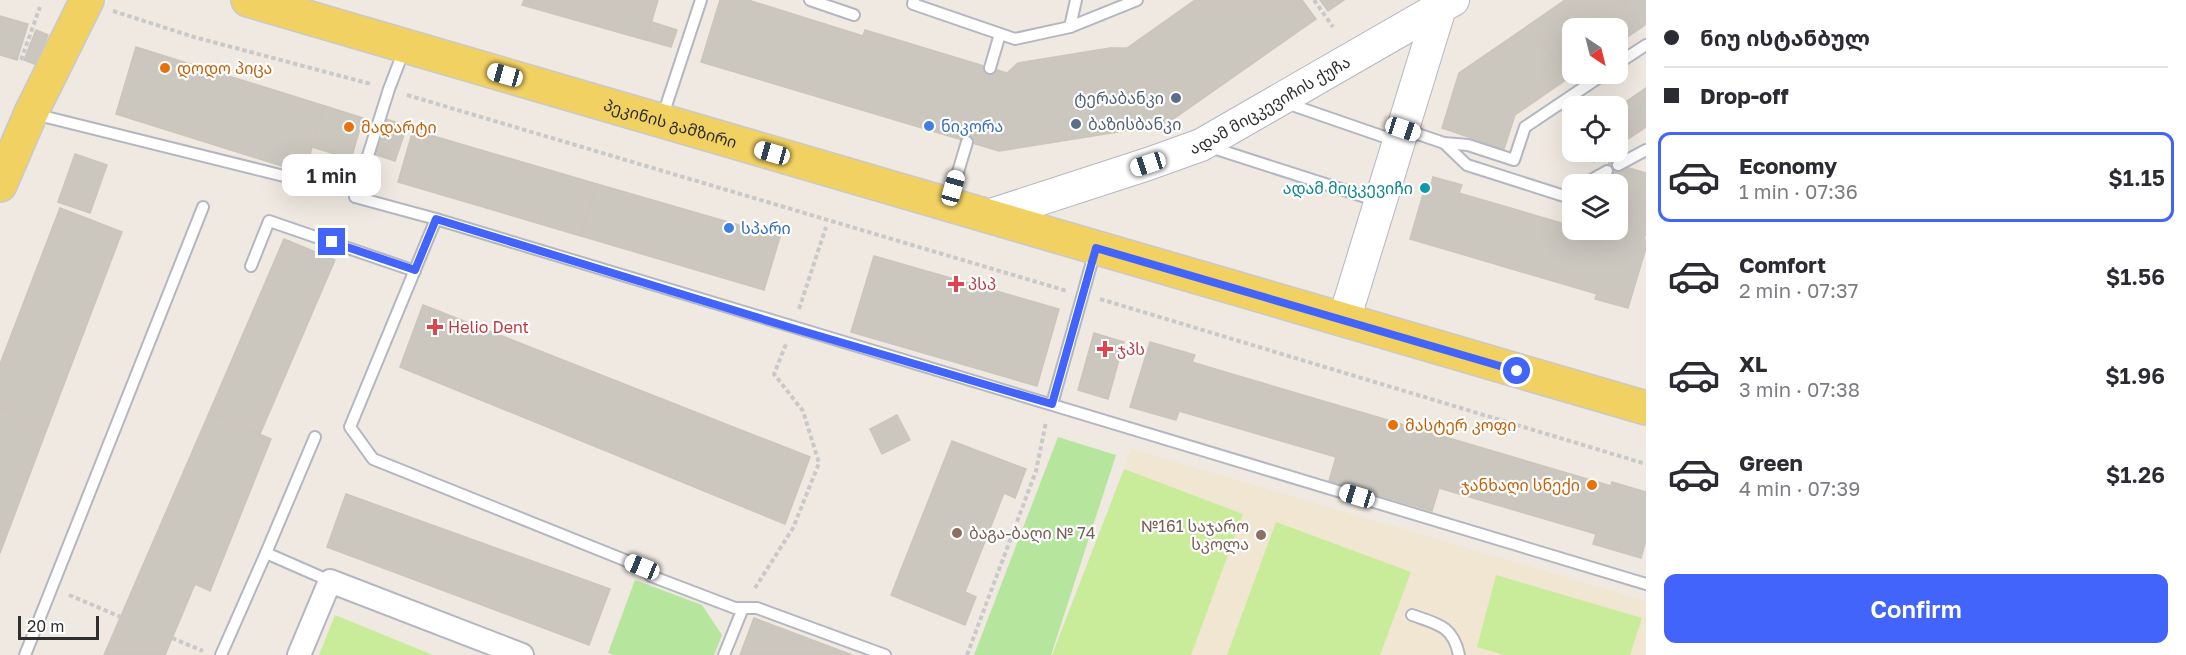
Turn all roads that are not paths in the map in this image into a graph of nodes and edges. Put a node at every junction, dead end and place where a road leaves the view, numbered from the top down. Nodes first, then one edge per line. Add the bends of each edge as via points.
1 (248, 0) edge
2 (701, 0) edge
3 (810, 0) edge
4 (914, 0) edge
5 (1076, 0) edge
6 (1137, 0) edge
7 (86, 1) edge
8 (1447, 4) edge
9 (854, 15) dead end
10 (1070, 27) junction
11 (1000, 34) junction
12 (1646, 45) edge
13 (405, 46) junction
14 (1628, 57) edge
15 (990, 68) dead end
16 (1589, 84) edge
17 (1280, 101) junction
18 (31, 113) junction
19 (661, 121) junction
20 (1401, 135) junction
21 (967, 142) dead end
22 (1444, 142) junction
23 (1201, 145) junction
24 (1646, 150) edge
25 (1618, 165) dead end
26 (1607, 171) dead end
27 (1602, 174) edge
28 (296, 179) road end
29 (0, 185) edge
30 (1562, 195) edge
31 (1381, 202) junction
32 (948, 205) junction
33 (203, 207) dead end
34 (988, 216) junction
35 (436, 219) junction
36 (1096, 248) junction
37 (250, 266) dead end
38 (415, 270) junction
39 (1344, 320) junction
40 (1052, 404) junction
41 (1646, 408) edge
42 (315, 437) dead end
43 (266, 553) junction
44 (330, 580) junction
45 (1646, 584) edge
46 (743, 608) junction
47 (1412, 615) dead end
48 (511, 653) edge
49 (25, 655) edge
50 (221, 655) edge
51 (299, 655) edge
52 (724, 655) edge
53 (885, 655) edge
54 (1459, 655) edge

1 - 13 main road, პეკინის გამზირი
2 - 19 lane
3 - 9 lane
4 - 11 lane via 914,4
5 - 10 lane
6 - 10 lane
7 - 18 main road
8 - 17 main road, ადამ მიცკევიჩის ქუჩა
8 - 20 main road, ადამ მიცკევიჩის ქუჩა
10 - 11 lane via 1015,39
11 - 15 lane
12 - 14 lane
13 - 19 main road, პეკინის გამზირი
13 - 35 lane via 355,197
16 - 22 lane via 1525,127 1514,160 1468,145
17 - 20 lane
17 - 23 main road, ადამ მიცკევიჩის ქუჩა
18 - 28 lane
18 - 29 main road
19 - 32 main road, პეკინის გამზირი
20 - 22 lane
20 - 31 main road, ადამ მიცკევიჩის ქუჩა
21 - 32 lane
22 - 30 lane via 1467,165
23 - 31 lane
23 - 34 main road, ადამ მიცკევიჩის ქუჩა
24 - 25 lane
26 - 27 lane
31 - 39 main road, ადამ მიცკევიჩის ქუჩა
32 - 34 main road, პეკინის გამზირი
33 - 49 lane
34 - 36 main road, პეკინის გამზირი
35 - 38 lane
35 - 40 lane
36 - 39 main road, პეკინის გამზირი
36 - 40 lane
37 - 38 lane via 269,221
38 - 46 lane via 350,427 373,459 642,567 651,576
39 - 41 main road, პეკინის გამზირი
40 - 45 lane
42 - 43 lane
43 - 44 lane
43 - 50 lane
44 - 48 street
44 - 51 street
46 - 52 lane
46 - 53 lane via 757,608
47 - 54 lane via 1443,625 1456,641

